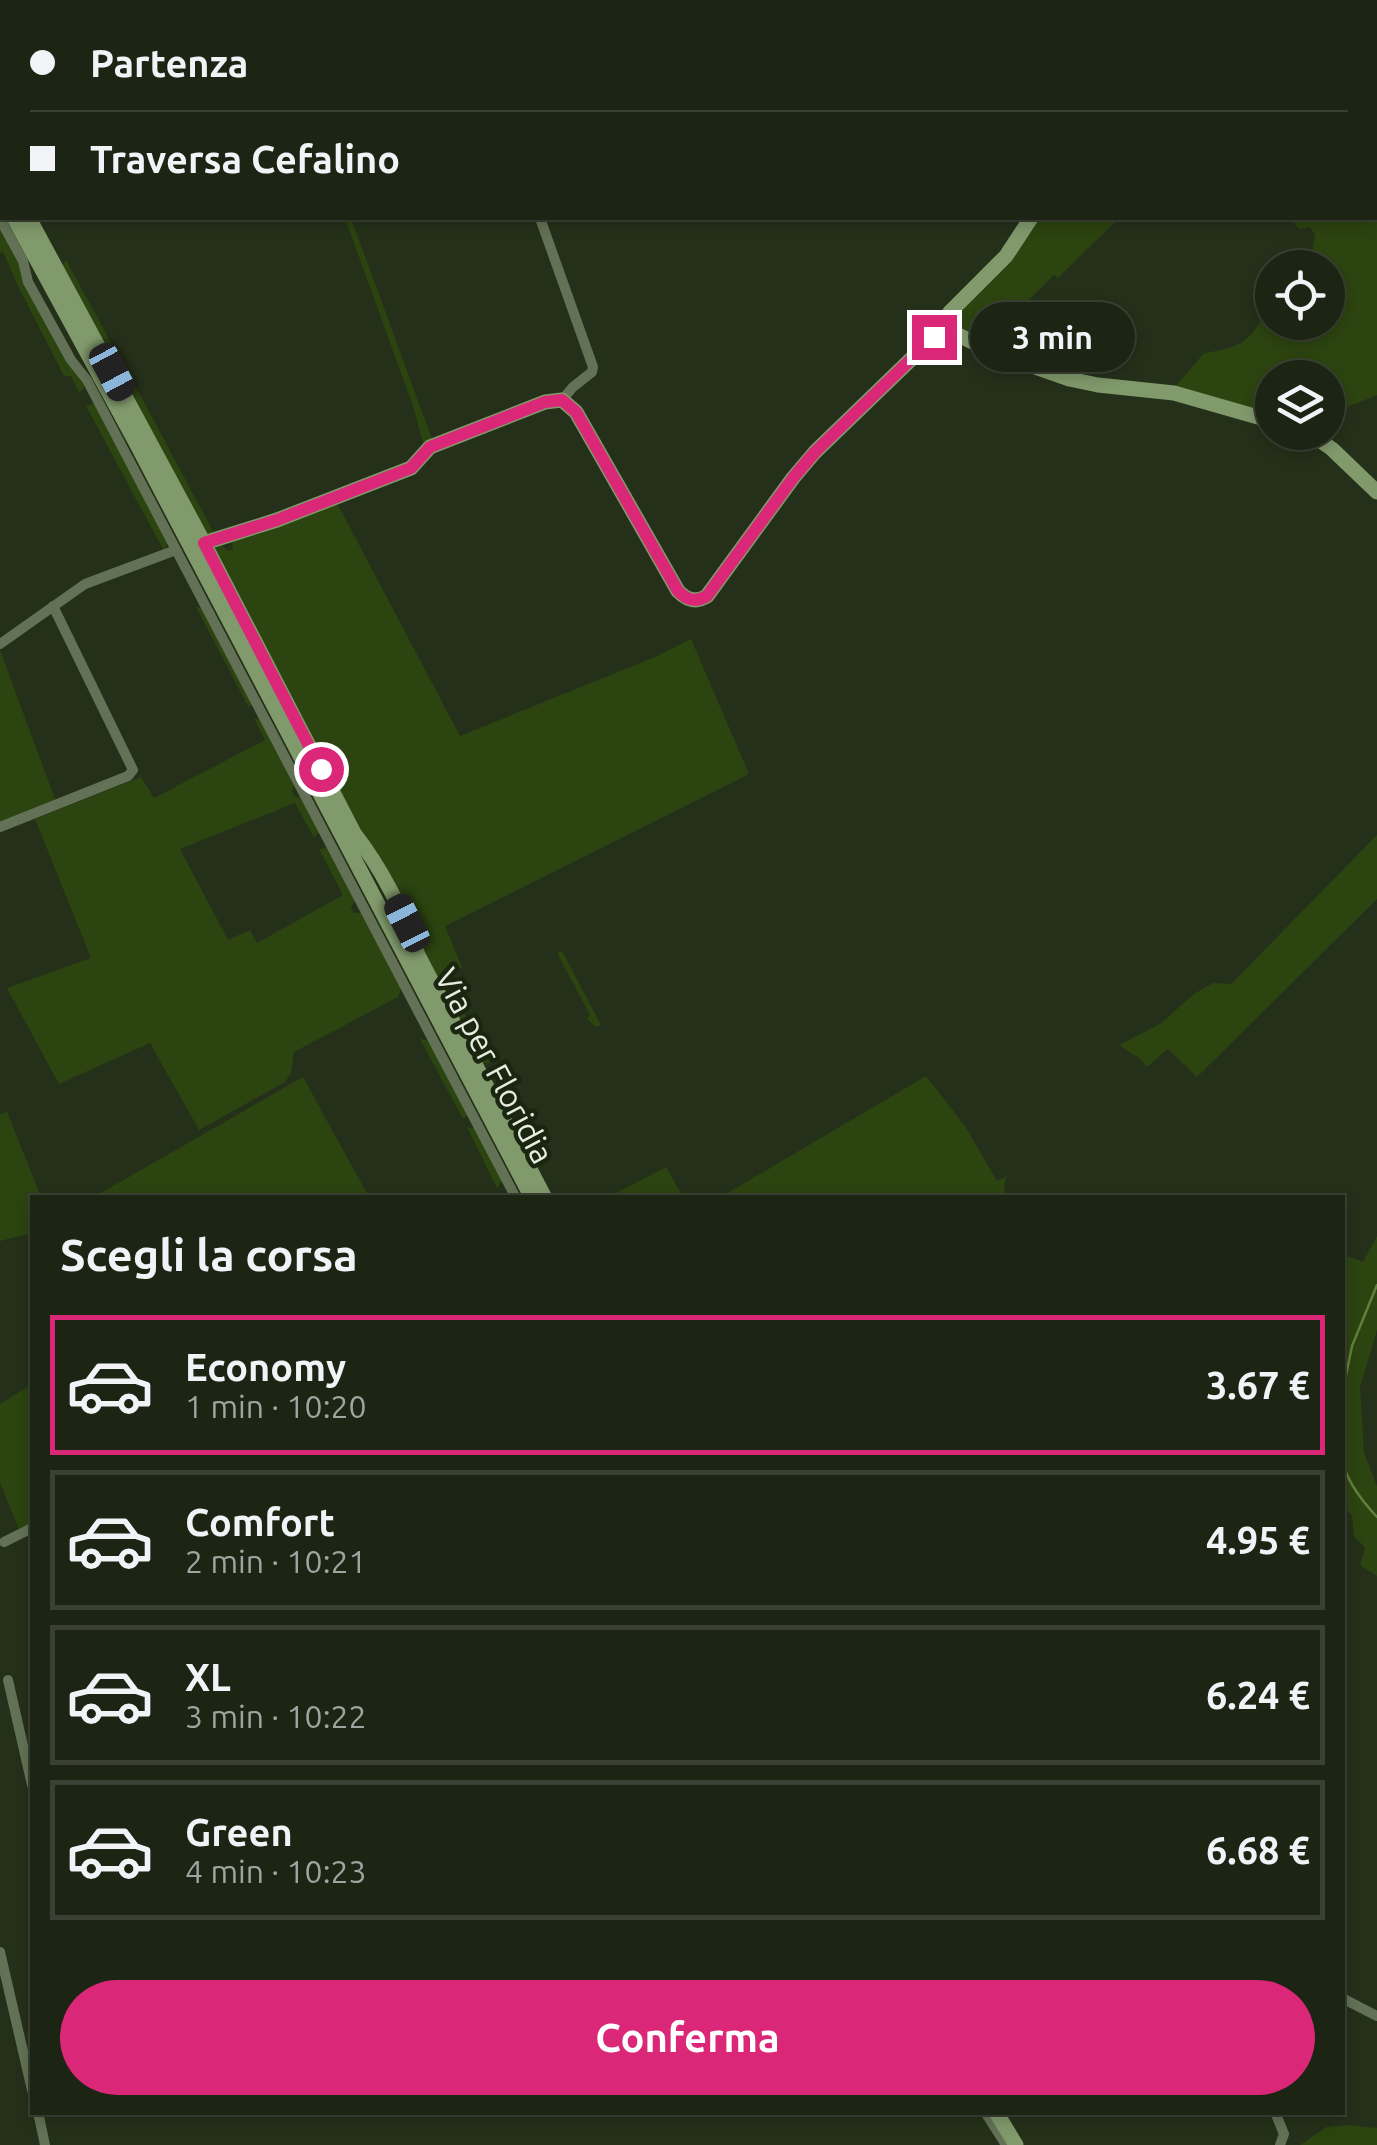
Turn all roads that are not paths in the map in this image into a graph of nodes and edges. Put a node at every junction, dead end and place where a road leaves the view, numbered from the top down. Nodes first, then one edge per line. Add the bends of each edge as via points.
1 (1, 220) edge
2 (15, 220) edge
3 (30, 220) edge
4 (541, 220) edge
5 (1030, 220) edge
6 (942, 327) junction
7 (562, 400) junction
8 (1255, 415) edge
9 (1332, 450) edge
10 (1377, 492) edge
11 (204, 543) junction
12 (176, 550) junction
13 (53, 606) junction
14 (0, 644) edge
15 (0, 827) edge
16 (514, 1195) edge
17 (530, 1195) edge
18 (544, 1195) edge
19 (30, 1529) edge
20 (4, 1542) dead end
21 (8, 1680) dead end
22 (30, 1777) edge
23 (0, 1952) edge
24 (1345, 2000) edge
25 (1377, 2016) edge
26 (30, 2081) edge
27 (39, 2115) edge
28 (988, 2115) edge
29 (1000, 2115) edge
30 (1276, 2115) edge
31 (1011, 2143) edge
32 (46, 2145) edge
33 (1280, 2145) edge

1 - 12 street
2 - 17 street, Via per Floridia
3 - 11 street
4 - 7 street via 593,366
5 - 6 street
6 - 7 street via 815,452 700,600 678,591 576,412
6 - 8 street via 1069,379 1174,393
7 - 11 street via 430,447 411,468
9 - 10 street
11 - 18 street
12 - 13 street via 95,579
12 - 16 street
13 - 14 street
13 - 15 street via 133,770
19 - 20 street
21 - 22 street
23 - 26 street
24 - 25 street
27 - 32 street
28 - 31 street
29 - 31 street
30 - 33 street via 1284,2134

